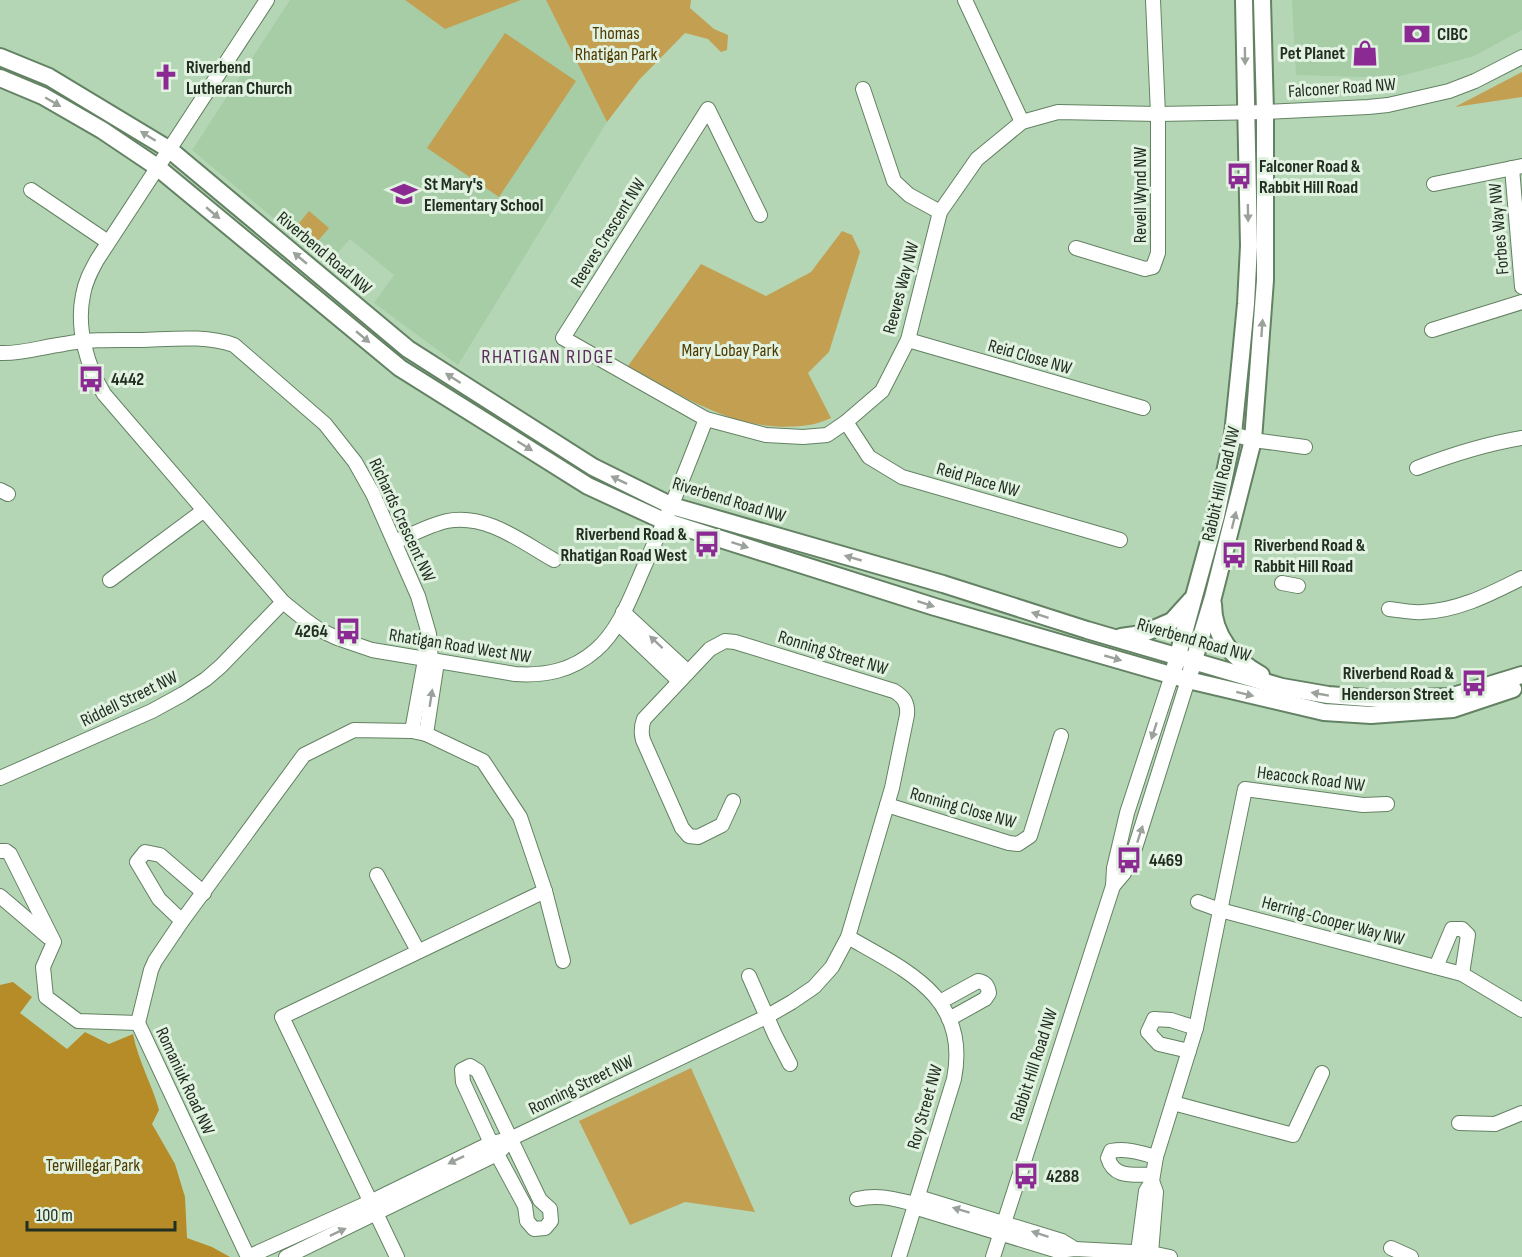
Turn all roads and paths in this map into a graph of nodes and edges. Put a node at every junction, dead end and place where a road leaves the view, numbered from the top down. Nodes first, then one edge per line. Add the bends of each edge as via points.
1 (267, 0) edge
2 (965, 0) edge
3 (1153, 0) edge
4 (1244, 0) edge
5 (1262, 0) edge
6 (0, 57) edge
7 (1522, 57) edge
8 (0, 78) edge
9 (863, 89) dead end
10 (1246, 112) junction
11 (1265, 112) junction
12 (1158, 114) junction
13 (1022, 122) junction
14 (170, 150) junction
15 (158, 167) junction
16 (1517, 167) edge
17 (1434, 184) dead end
18 (31, 190) dead end
19 (940, 212) junction
20 (760, 214) dead end
21 (108, 242) junction
22 (1076, 248) dead end
23 (1522, 286) edge
24 (1522, 302) edge
25 (1432, 330) dead end
26 (908, 340) junction
27 (84, 341) junction
28 (0, 353) edge
29 (1143, 408) dead end
30 (706, 418) junction
31 (846, 422) junction
32 (1233, 434) junction
33 (1522, 438) edge
34 (1253, 440) junction
35 (1305, 447) dead end
36 (1418, 468) dead end
37 (203, 511) junction
38 (668, 513) junction
39 (1120, 540) dead end
40 (394, 542) junction
41 (555, 560) dead end
42 (1522, 578) edge
43 (110, 580) dead end
44 (1282, 583) dead end
45 (1298, 586) dead end
46 (1195, 594) junction
47 (1213, 597) junction
48 (283, 602) junction
49 (1389, 609) dead end
50 (621, 617) junction
51 (1116, 638) junction
52 (1186, 658) junction
53 (431, 661) junction
54 (1522, 675) edge
55 (684, 676) junction
56 (1180, 677) junction
57 (1522, 685) edge
58 (1282, 687) junction
59 (419, 732) junction
60 (1061, 736) dead end
61 (0, 778) edge
62 (733, 801) dead end
63 (1387, 804) dead end
64 (887, 805) junction
65 (0, 851) edge
66 (377, 874) dead end
67 (1113, 885) junction
68 (545, 891) junction
69 (204, 893) junction
70 (0, 896) edge
71 (1198, 902) dead end
72 (1220, 910) junction
73 (182, 921) junction
74 (848, 937) junction
75 (54, 942) junction
76 (418, 951) junction
77 (563, 961) dead end
78 (1436, 967) junction
79 (1461, 974) junction
80 (748, 976) dead end
81 (940, 1002) junction
82 (1522, 1010) edge
83 (766, 1017) junction
84 (949, 1019) junction
85 (138, 1023) junction
86 (1196, 1028) junction
87 (1190, 1051) junction
88 (790, 1064) dead end
89 (1322, 1073) dead end
90 (1173, 1103) junction
91 (1522, 1113) edge
92 (1460, 1124) dead end
93 (510, 1139) junction
94 (494, 1149) junction
95 (1156, 1157) junction
96 (1152, 1178) junction
97 (857, 1199) dead end
98 (916, 1203) junction
99 (373, 1208) junction
100 (1002, 1228) junction
101 (1391, 1248) dead end
102 (1145, 1252) junction
103 (1074, 1253) edge
104 (248, 1257) edge
105 (286, 1257) edge
106 (397, 1257) edge
107 (898, 1257) edge
108 (993, 1257) edge
109 (1170, 1257) edge
110 (1411, 1257) edge

1 - 14 street, Rhatigan Road West NW
2 - 13 street
3 - 12 street
4 -> 10 main road, Rabbit Hill Road NW
5 - 11 main road, Rabbit Hill Road NW
14 -> 6 main road, Riverbend Road NW via 49,77
7 - 11 street, Falconer Road NW via 1449,91 1403,102
8 -> 15 main road, Riverbend Road NW via 43,96
9 - 19 street via 894,181 909,195
10 - 11 street, Reeves Way NW
10 - 12 street, Reeves Way NW
10 -> 32 main road, Rabbit Hill Road NW via 1249,258
34 -> 11 main road, Rabbit Hill Road NW via 1265,280
12 - 13 street, Reeves Way NW via 1058,112
12 - 22 street, Revell Wynd NW via 1158,253 1153,267 1145,269
13 - 19 street, Reeves Way NW via 977,159
14 - 15 street, Rhatigan Road West NW
38 -> 14 main road, Riverbend Road NW via 408,349
15 - 21 street, Rhatigan Road West NW
15 -> 38 main road, Riverbend Road NW via 400,368 588,486
16 - 17 street, Forbes Way NW
16 - 23 street, Forbes Way NW
18 - 21 street
19 - 26 street, Reeves Way NW
20 - 30 street, Reeves Crescent NW via 708,109 563,338
21 - 27 street, Rhatigan Road West NW via 82,296
24 - 25 street
26 - 29 street, Reid Close NW
26 - 31 street, Reeves Way NW via 882,391
27 - 28 street, Richards Crescent NW
27 - 37 street, Rhatigan Road West NW via 91,369 104,394
27 - 40 street, Richards Crescent NW via 198,338 234,345 341,442 365,477
30 - 31 street, Reeves Way NW via 766,435 803,437 827,435
30 - 38 street, Rhatigan Road West NW
31 - 39 street, Reid Place NW via 869,457 902,477
32 - 34 street
32 - 46 main road, Rabbit Hill Road NW
33 - 36 street via 1497,442
34 - 35 street
47 -> 34 main road, Rabbit Hill Road NW
37 - 43 street
37 - 48 street, Rhatigan Road West NW
38 - 50 street, Rhatigan Road West NW
51 -> 38 main road, Riverbend Road NW via 943,584
38 -> 56 main road, Riverbend Road NW via 935,607
40 - 41 street via 445,521 472,520 500,529
40 - 53 street, Richards Crescent NW via 423,608
42 - 49 street via 1478,600 1448,609
44 - 45 street
46 - 51 main road via 1172,621 1142,634
46 - 52 main road, Rabbit Hill Road NW
47 - 52 main road, Rabbit Hill Road NW
47 - 58 main road via 1213,615 1222,642 1247,668
48 - 53 street, Rhatigan Road West NW via 318,629 337,638 372,650
48 - 61 street, Riddell Street NW via 221,666 183,694
50 - 53 street, Rhatigan Road West NW via 594,652 549,674 515,674
50 - 55 street
51 - 52 main road, Riverbend Road NW
52 - 56 main road, Rabbit Hill Road NW
52 - 58 main road, Riverbend Road NW
53 - 59 street
54 -> 58 main road, Riverbend Road NW via 1450,697 1380,699
55 - 62 street, Ronning Street NW via 644,719 643,740 689,836 698,837 717,829
55 - 64 street, Ronning Street NW via 716,645 731,641 900,694 907,703 907,715
56 -> 57 main road, Riverbend Road NW via 1324,712 1371,715 1453,709
56 -> 67 street, Rabbit Hill Road NW via 1126,813
67 -> 56 street, Rabbit Hill Road NW via 1124,873 1135,848
59 - 68 street, Romaniuk Road NW via 483,761 520,817
59 - 69 street, Romaniuk Road NW via 354,730 304,755
60 - 64 street, Ronning Close NW via 1030,836 1023,842 1009,843
63 - 72 street, Heacock Road NW via 1363,805 1245,789
64 - 74 street, Ronning Street NW
65 - 75 street via 10,854
66 - 76 street
67 - 100 street, Rabbit Hill Road NW
68 - 76 street
68 - 77 street, Romaniuk Road NW
69 - 73 street, Romaniuk Road NW
69 - 73 street via 160,855 145,852 138,862 159,898
70 - 75 street
71 - 72 street
72 - 78 street, Herring-Cooper Way NW
72 - 86 street, Heacock Road NW
73 - 85 street, Romaniuk Road NW via 151,970
74 - 81 street, Roy Street NW via 914,976
74 - 83 street, Ronning Street NW via 832,968 814,987
75 - 85 street via 43,967 46,997 78,1021
76 - 99 street via 282,1017
78 - 79 street, Herring-Cooper Way NW
78 - 79 street via 1452,929 1462,929 1468,935
79 - 82 street, Herring-Cooper Way NW
80 - 83 street
81 - 84 street, Roy Street NW
81 - 84 street via 978,981 988,988 986,999
83 - 88 street
83 - 93 street, Ronning Street NW
84 - 98 street, Roy Street NW via 956,1043 956,1068
85 - 104 street, Romaniuk Road NW
86 - 87 street, Heacock Road NW
86 - 87 street via 1154,1019 1148,1032 1159,1044
87 - 90 street, Heacock Road NW
89 - 90 street via 1293,1135
90 - 95 street, Heacock Road NW
91 - 92 street via 1496,1124
93 - 94 street, Ronning Street NW
93 - 94 street via 478,1071 470,1066 462,1070 462,1082
93 - 94 street via 540,1200 550,1209 551,1221 545,1228 534,1229 527,1221 525,1206
94 - 99 street, Ronning Street NW
95 - 96 street, Heacock Road NW
95 - 96 street via 1119,1149 1111,1151 1108,1158 1115,1171
96 - 102 street, Heacock Road NW via 1156,1192
97 - 98 street via 883,1197
98 - 100 street
98 - 107 street, Roy Street NW
99 - 104 street, Ronning Street NW
105 -> 99 street, Ronning Street NW
99 - 106 street
100 - 103 street via 1058,1251
100 - 108 street, Rabbit Hill Road NW
101 - 110 street
102 - 103 street
102 - 109 street

